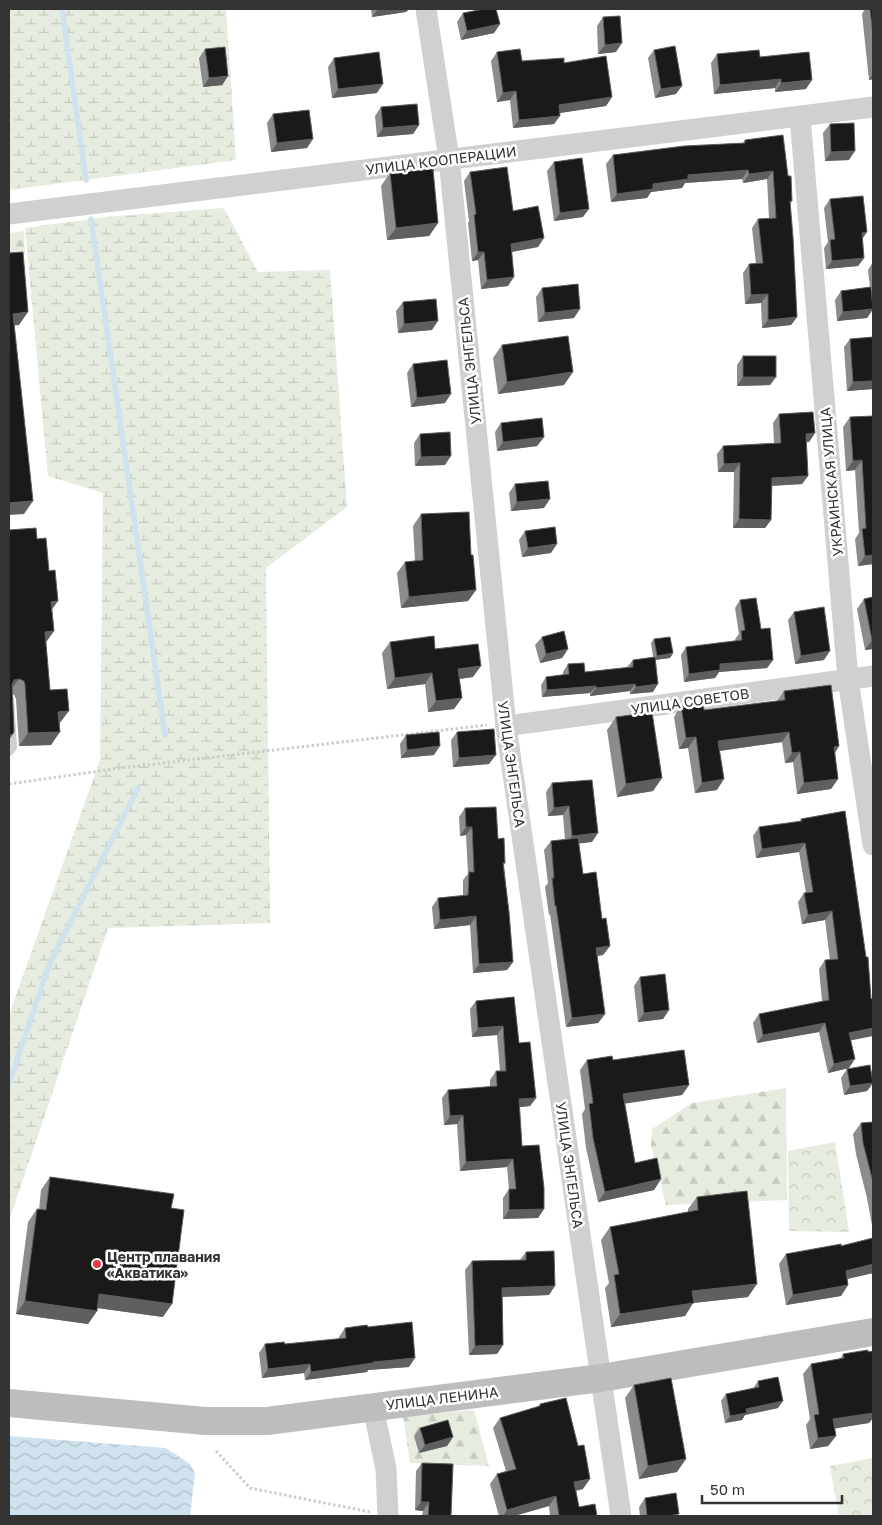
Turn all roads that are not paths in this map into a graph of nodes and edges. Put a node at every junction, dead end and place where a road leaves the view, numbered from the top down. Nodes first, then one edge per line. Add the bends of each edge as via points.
1 (426, 9) edge
2 (873, 107) edge
3 (800, 118) junction
4 (449, 159) junction
5 (9, 214) edge
6 (873, 676) edge
7 (848, 679) junction
8 (9, 699) edge
9 (506, 726) junction
10 (9, 751) edge
11 (873, 845) edge
12 (873, 1332) edge
13 (600, 1378) junction
14 (9, 1403) edge
15 (373, 1408) junction
16 (388, 1516) edge
17 (621, 1516) edge

1 - 4 street, УЛИЦА ЭНГЕЛЬСА
2 - 3 street, УЛИЦА КООПЕРАЦИИ
3 - 4 street, УЛИЦА КООПЕРАЦИИ
3 - 7 street, УКРАИНСКАЯ УЛИЦА
4 - 5 street, УЛИЦА КООПЕРАЦИИ
4 - 9 street, УЛИЦА ЭНГЕЛЬСА
6 - 7 street, УЛИЦА СОВЕТОВ
7 - 9 street, УЛИЦА СОВЕТОВ
7 - 11 street, УКРАИНСКАЯ УЛИЦА
8 - 10 lane via 12,747
9 - 13 street, УЛИЦА ЭНГЕЛЬСА
12 - 13 street, УЛИЦА ЛЕНИНА
13 - 15 street, УЛИЦА ЛЕНИНА
13 - 17 street, УЛИЦА ЭНГЕЛЬСА
14 - 15 street, УЛИЦА ЛЕНИНА via 206,1421 268,1421
15 - 16 street via 386,1469

